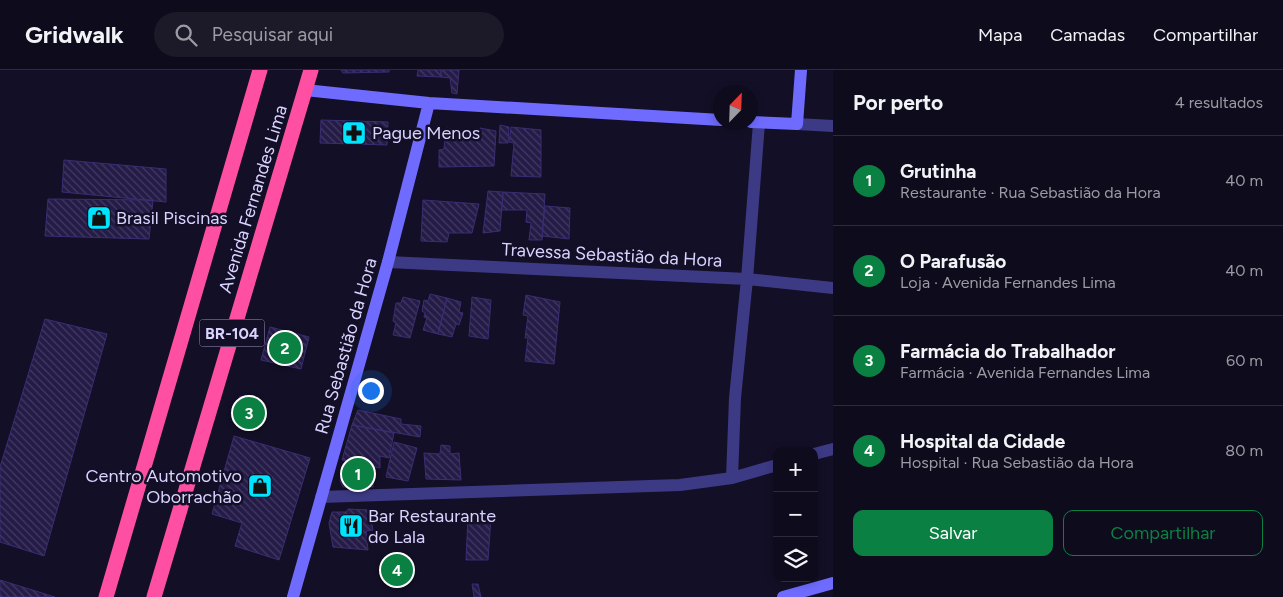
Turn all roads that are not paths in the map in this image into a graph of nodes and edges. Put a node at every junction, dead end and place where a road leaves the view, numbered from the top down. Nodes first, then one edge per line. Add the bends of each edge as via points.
1 (260, 70) edge
2 (311, 70) edge
3 (801, 70) edge
4 (305, 90) junction
5 (428, 103) junction
6 (713, 120) edge
7 (758, 122) edge
8 (797, 124) junction
9 (833, 126) edge
10 (755, 130) edge
11 (388, 262) junction
12 (747, 279) junction
13 (833, 288) edge
14 (833, 449) edge
15 (818, 453) edge
16 (773, 466) edge
17 (732, 478) junction
18 (321, 497) junction
19 (833, 583) edge
20 (833, 590) edge
21 (106, 597) edge
22 (154, 597) edge
23 (293, 597) edge
24 (784, 597) edge

1 - 21 highway, Avenida Fernandes Lima / BR-104
2 - 4 highway, Avenida Fernandes Lima / BR-104
3 - 8 street
4 - 5 street
4 - 22 highway, Avenida Fernandes Lima / BR-104
5 - 6 street
5 - 11 street, Rua Sebastião da Hora
7 - 8 street
8 - 9 street
10 - 12 street
11 - 12 street, Travessa Sebastião da Hora
11 - 18 street, Rua Sebastião da Hora
12 - 13 street, Travessa Sebastião da Hora
12 - 17 street via 735,398
14 - 15 street
16 - 17 street
17 - 18 street via 680,485
18 - 23 street, Rua Sebastião da Hora
19 - 20 street
19 - 24 street

